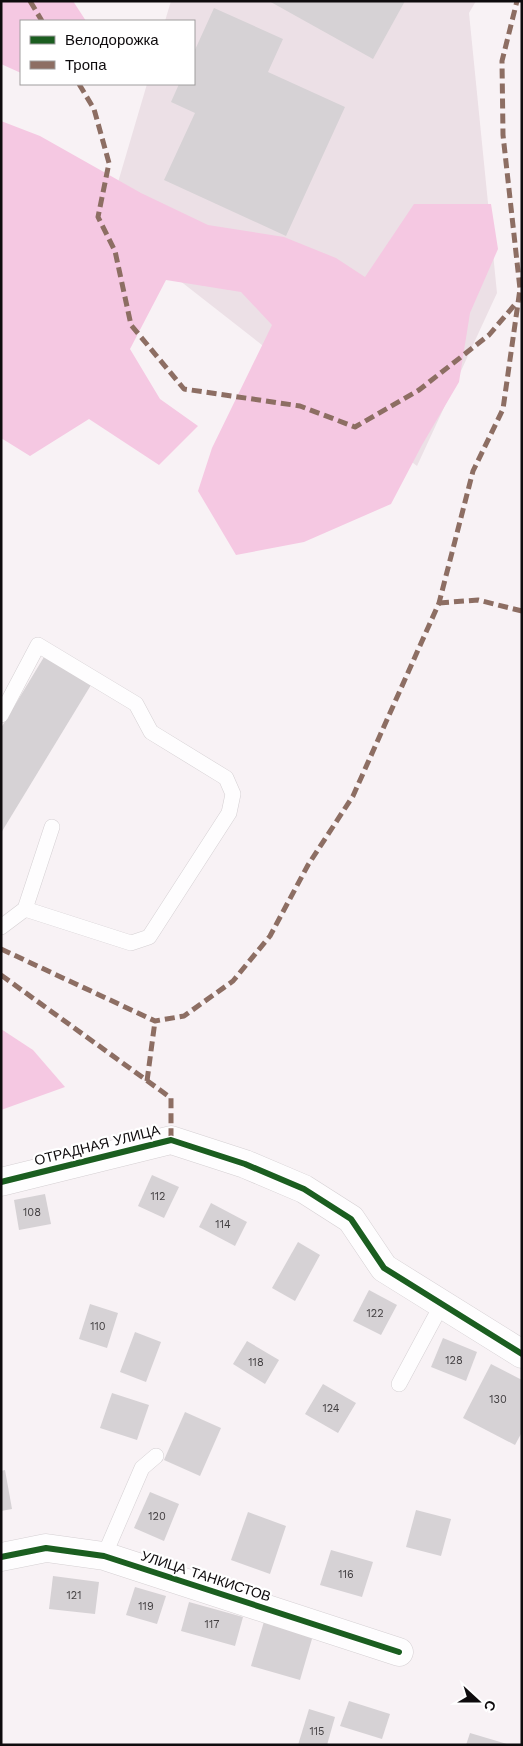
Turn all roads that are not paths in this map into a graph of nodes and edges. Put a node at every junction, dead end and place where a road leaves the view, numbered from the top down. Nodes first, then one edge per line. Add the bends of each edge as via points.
1 (1, 715) edge
2 (52, 827) dead end
3 (25, 909) junction
4 (1, 927) edge
5 (1, 1182) edge
6 (442, 1304) junction
7 (522, 1354) edge
8 (399, 1384) dead end
9 (156, 1456) dead end
10 (104, 1556) junction
11 (1, 1558) edge
12 (400, 1652) dead end

1 - 3 lane via 38,645 136,704 151,732 226,778 233,794 229,814 149,937 131,943
2 - 3 lane
3 - 4 lane
5 - 6 street, ОТРАДНАЯ УЛИЦА via 171,1140 245,1164 304,1189 352,1219 384,1268
6 - 7 street, ОТРАДНАЯ УЛИЦА
6 - 8 lane
9 - 10 lane via 142,1468
10 - 11 street, УЛИЦА ТАНКИСТОВ via 46,1548
10 - 12 street, УЛИЦА ТАНКИСТОВ

